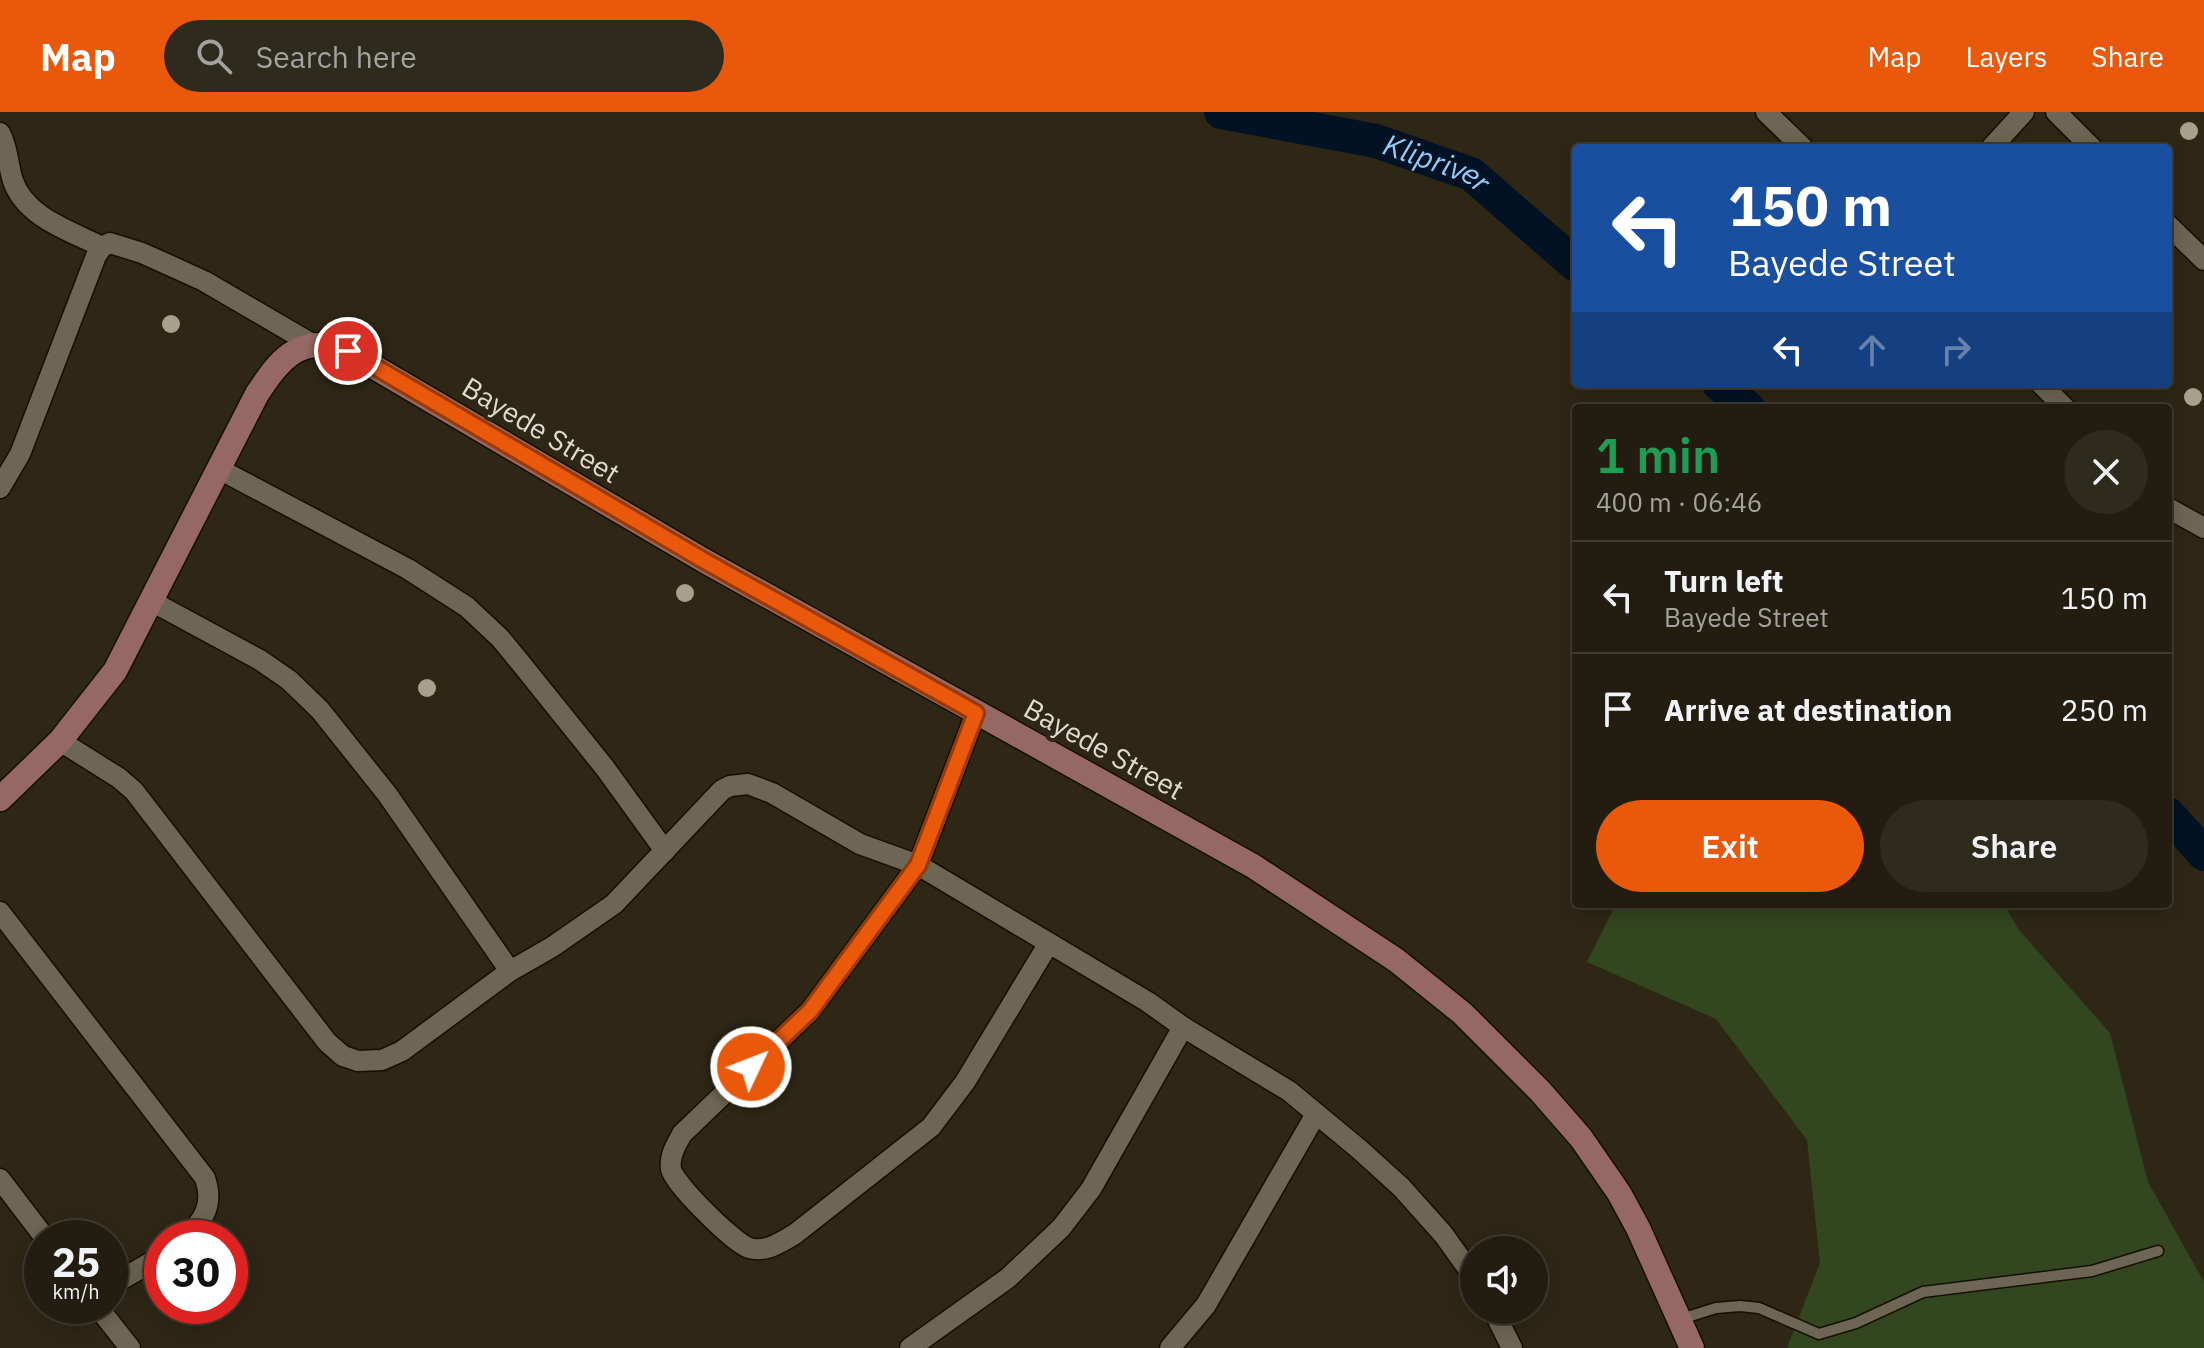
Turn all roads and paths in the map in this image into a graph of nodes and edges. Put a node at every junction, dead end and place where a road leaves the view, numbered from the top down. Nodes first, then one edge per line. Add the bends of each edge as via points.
1 (1766, 112) edge
2 (2024, 112) edge
3 (2056, 112) edge
4 (0, 133) edge
5 (1799, 144) edge
6 (1995, 144) edge
7 (2088, 144) edge
8 (2172, 229) edge
9 (102, 247) junction
10 (2204, 260) edge
11 (312, 344) junction
12 (2045, 388) edge
13 (2061, 404) edge
14 (219, 469) junction
15 (0, 488) edge
16 (2172, 510) edge
17 (2204, 528) edge
18 (151, 601) junction
19 (969, 709) junction
20 (60, 741) junction
21 (0, 799) edge
22 (665, 851) junction
23 (918, 865) junction
24 (0, 912) edge
25 (1049, 943) junction
26 (510, 971) junction
27 (1183, 1027) junction
28 (1316, 1114) junction
29 (0, 1179) edge
30 (31, 1220) edge
31 (201, 1220) edge
32 (2158, 1251) dead end
33 (1460, 1258) edge
34 (1679, 1320) junction
35 (111, 1324) edge
36 (1500, 1324) edge
37 (130, 1348) edge
38 (910, 1348) edge
39 (1170, 1348) edge
40 (1512, 1348) edge
41 (1692, 1348) edge

1 - 5 street
2 - 6 street
3 - 7 street
4 - 9 street via 14,185 33,211
8 - 10 street
9 - 11 street via 110,243 133,249 204,281
9 - 15 street via 20,454
11 - 14 street via 273,370
11 - 19 street, Bayede Street via 348,351
12 - 13 street
14 - 18 street
14 - 22 street via 408,569 467,607 519,661
16 - 17 street
18 - 20 street via 115,671
18 - 26 street via 260,660 320,710 387,794
19 - 23 street
19 - 34 street, Bayede Street via 1253,866 1396,960 1453,1006 1540,1091 1604,1169 1638,1228
20 - 21 street
20 - 26 street via 134,791 343,1056 367,1061 395,1055
22 - 23 street via 722,790 748,784 860,844
22 - 26 street via 614,904
23 - 25 street
23 - 25 street via 810,1011 706,1108 672,1152 671,1170 680,1184 736,1241 751,1249 770,1248 795,1234 931,1127 965,1082
24 - 31 street via 205,1178 209,1190
25 - 27 street
27 - 28 street via 1289,1091
27 - 38 street via 1091,1189 1061,1228 1008,1278
28 - 33 street via 1401,1187
28 - 39 street via 1206,1305
29 - 30 street
32 - 34 lane via 2092,1271 1923,1292 1819,1334 1769,1312 1740,1306
34 - 41 street, Bayede Street
35 - 37 street
36 - 40 street

